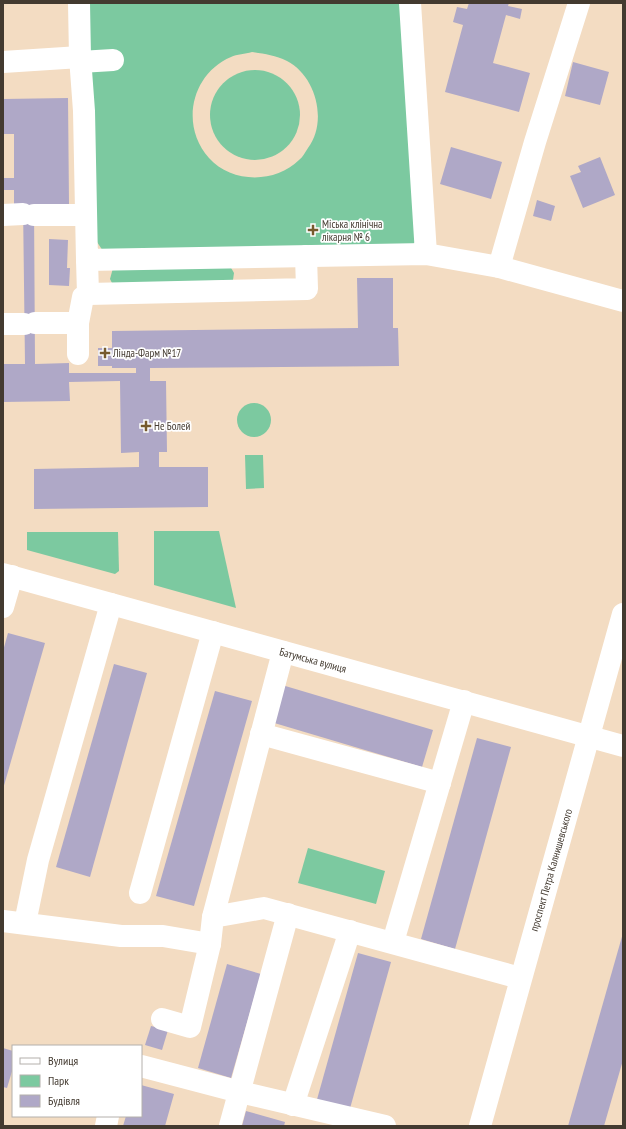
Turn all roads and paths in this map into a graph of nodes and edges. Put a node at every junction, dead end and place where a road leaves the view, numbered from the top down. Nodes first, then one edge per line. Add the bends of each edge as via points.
1 (79, 3) edge
2 (410, 3) edge
3 (579, 3) edge
4 (80, 60) junction
5 (113, 60) dead end
6 (3, 62) edge
7 (20, 214) edge
8 (86, 215) junction
9 (426, 254) junction
10 (306, 256) junction
11 (87, 260) junction
12 (499, 267) junction
13 (88, 294) junction
14 (623, 301) edge
15 (78, 323) junction
16 (3, 324) edge
17 (78, 354) dead end
18 (8, 575) edge
19 (111, 604) junction
20 (3, 607) edge
21 (623, 614) edge
22 (213, 632) junction
23 (283, 652) junction
24 (464, 701) junction
25 (261, 734) junction
26 (588, 736) junction
27 (623, 746) edge
28 (440, 783) junction
29 (140, 893) dead end
30 (288, 914) junction
31 (213, 917) junction
32 (3, 921) edge
33 (25, 924) junction
34 (350, 931) junction
35 (393, 942) junction
36 (210, 944) junction
37 (520, 978) junction
38 (162, 1019) dead end
39 (142, 1066) edge
40 (240, 1092) junction
41 (293, 1105) junction
42 (230, 1126) edge
43 (385, 1126) edge
44 (480, 1126) edge

1 - 4 street
2 - 9 street
3 - 12 street
4 - 5 street
4 - 6 street
4 - 8 street
7 - 8 street
8 - 11 street
9 - 10 street
9 - 12 street
10 - 11 street
10 - 13 street via 307,290
11 - 13 street
12 - 14 street
13 - 15 street via 83,297
15 - 16 street
15 - 17 street
18 - 19 street, Батумська вулиця
18 - 20 street
19 - 22 street, Батумська вулиця
19 - 33 street via 38,860
21 - 26 street, проспект Петра Калнишевського
22 - 23 street, Батумська вулиця
22 - 29 street
23 - 24 street, Батумська вулиця
23 - 25 street
24 - 26 street, Батумська вулиця
24 - 28 street
25 - 28 street
25 - 31 street
26 - 27 street, Батумська вулиця
26 - 37 street, проспект Петра Калнишевського
28 - 35 street
30 - 31 street via 264,908
30 - 34 street
30 - 40 street
31 - 36 street
32 - 33 street
33 - 36 street via 121,936 163,936
34 - 35 street
34 - 41 street
35 - 37 street
36 - 38 street via 190,1027
37 - 44 street, проспект Петра Калнишевського
39 - 40 street
40 - 41 street
40 - 42 street
41 - 43 street

